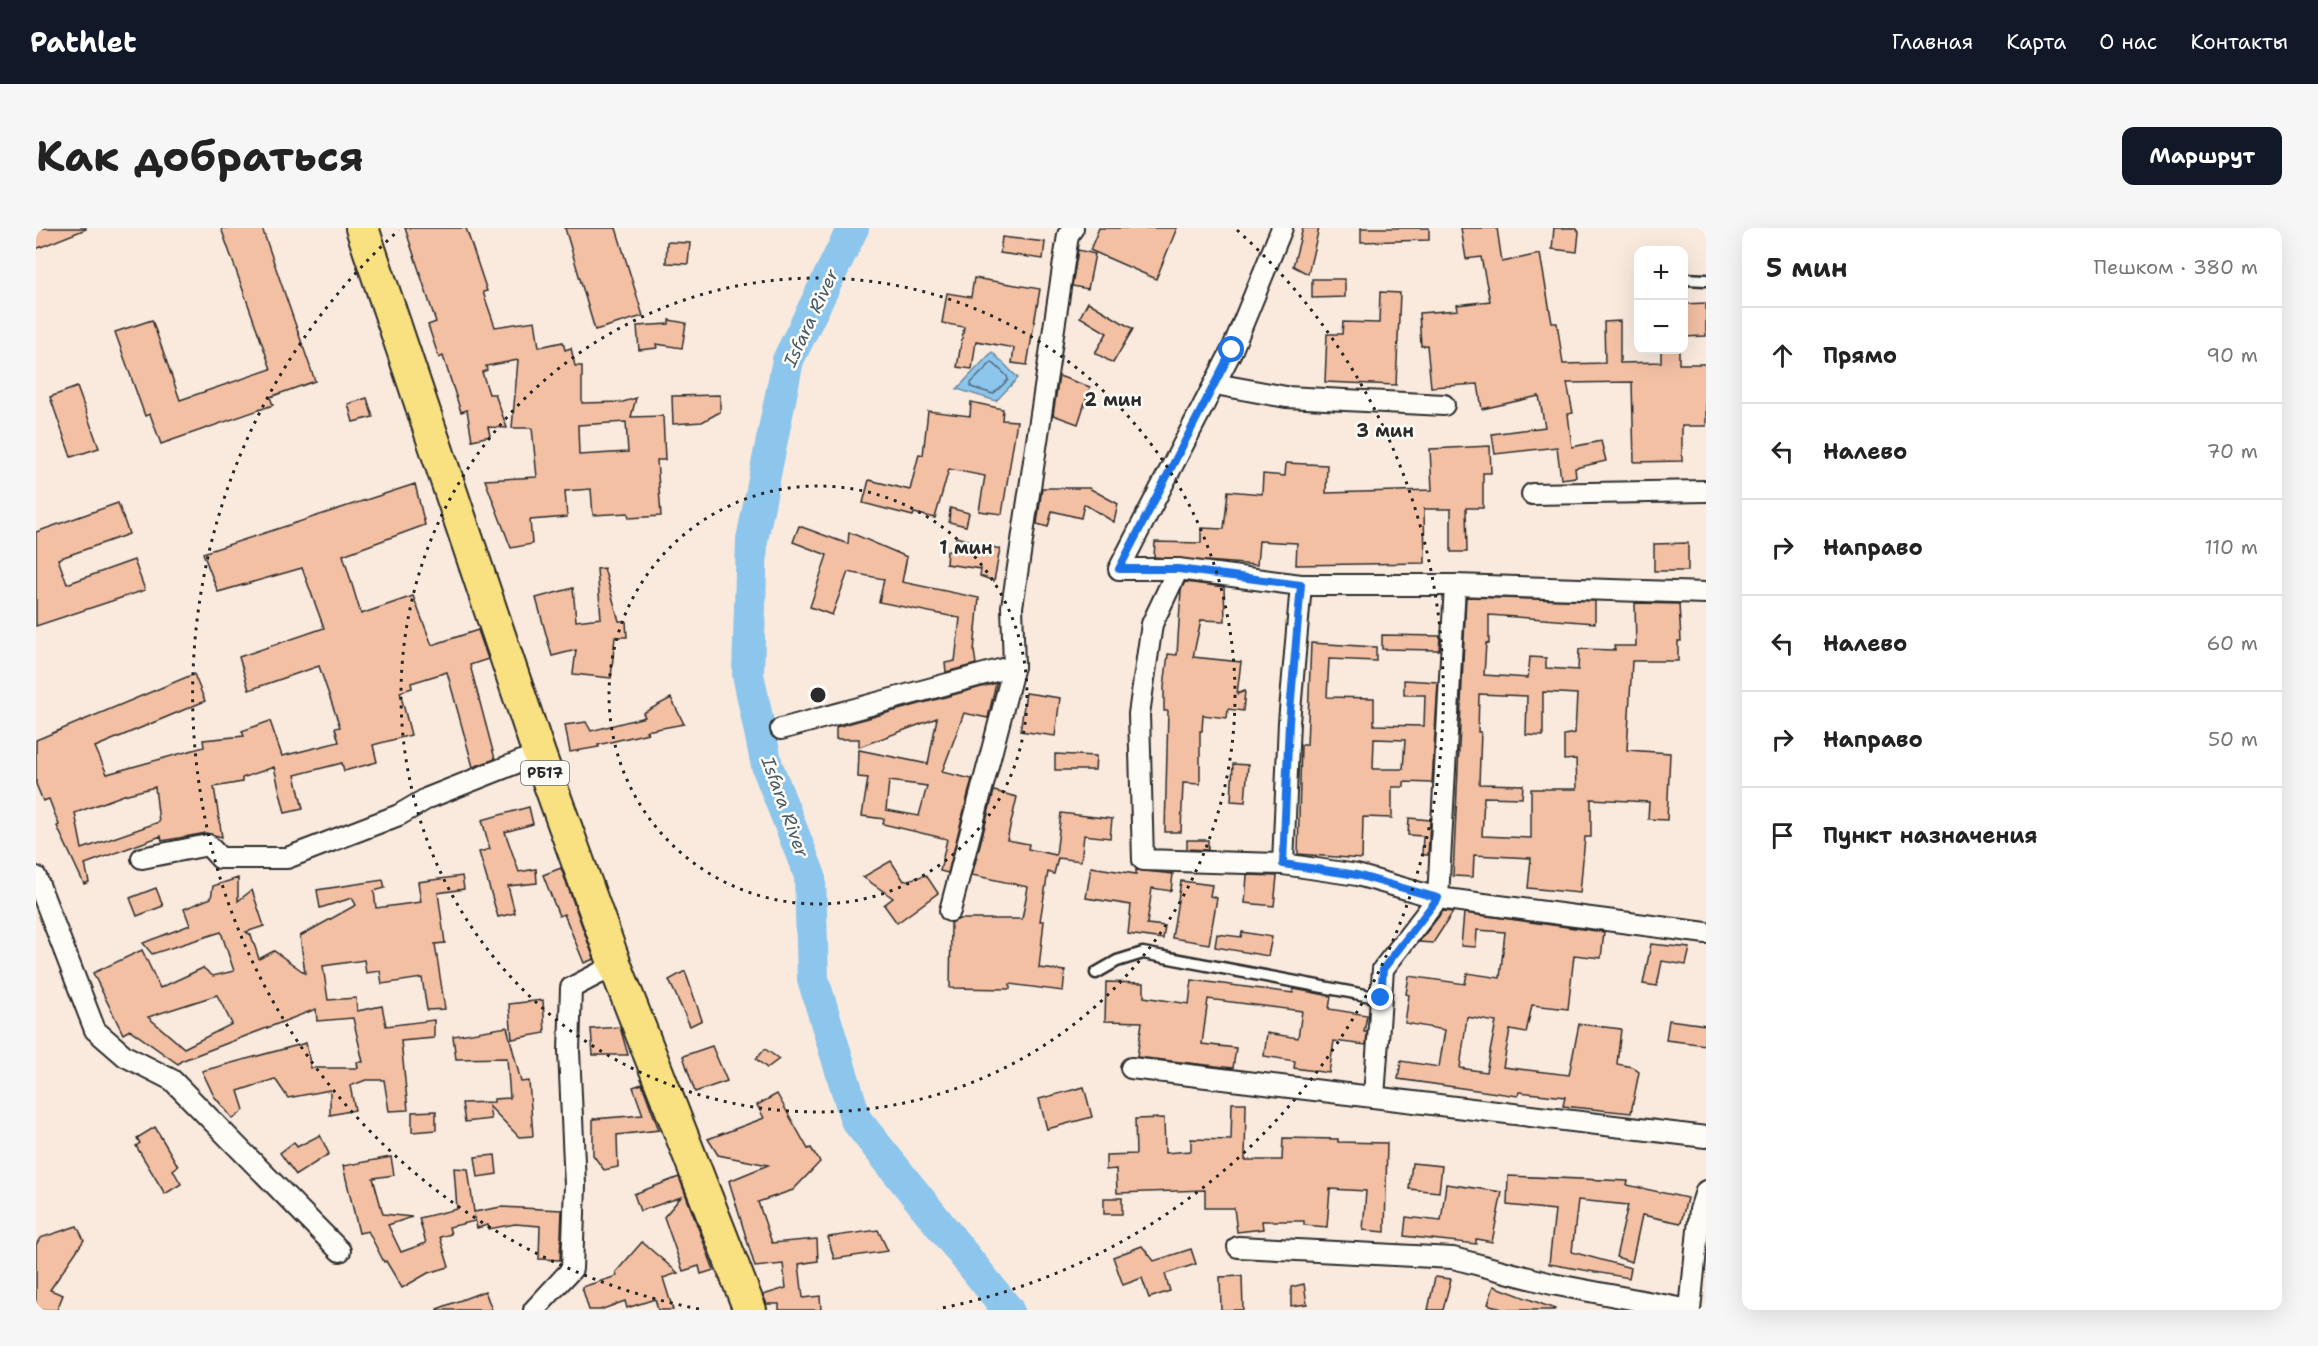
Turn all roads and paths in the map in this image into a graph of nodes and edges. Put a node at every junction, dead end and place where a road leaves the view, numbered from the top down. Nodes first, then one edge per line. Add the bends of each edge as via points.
1 (363, 228) edge
2 (1073, 228) edge
3 (1282, 228) edge
4 (1688, 279) edge
5 (1706, 280) edge
6 (1215, 384) junction
7 (1444, 405) dead end
8 (1706, 491) edge
9 (1532, 494) dead end
10 (1178, 569) junction
11 (1301, 585) junction
12 (1455, 585) junction
13 (1706, 593) edge
14 (1014, 666) junction
15 (781, 729) dead end
16 (538, 754) junction
17 (142, 858) dead end
18 (1283, 864) junction
19 (36, 877) edge
20 (1438, 898) junction
21 (950, 911) dead end
22 (1706, 933) edge
23 (615, 965) junction
24 (1096, 973) dead end
25 (1381, 998) junction
26 (1131, 1068) dead end
27 (1374, 1097) junction
28 (1706, 1137) edge
29 (1706, 1191) edge
30 (1238, 1246) dead end
31 (340, 1251) dead end
32 (534, 1310) edge
33 (750, 1310) edge
34 (1690, 1310) edge

1 - 16 main road, РБ17
2 - 14 street via 1068,235 1012,607
3 - 6 street
4 - 5 lane
6 - 7 street via 1286,397
6 - 10 street via 1119,569
8 - 9 street
10 - 11 street
10 - 18 street via 1152,624 1139,714 1143,860
11 - 12 street
11 - 18 street via 1289,722
12 - 13 street
12 - 20 street
14 - 15 street
14 - 21 street
16 - 17 street via 428,798 399,815 287,858 220,858 208,845
16 - 23 main road, РБ17
18 - 20 street via 1357,875
19 - 31 street via 96,1030 125,1056 172,1080
20 - 22 street
20 - 25 street via 1383,969
23 - 32 street via 571,988 569,1051 575,1185 572,1269
23 - 33 main road, РБ17
24 - 25 lane via 1143,953
25 - 27 street
26 - 27 street
27 - 28 street
29 - 34 street via 1700,1210
30 - 34 street via 1453,1257 1552,1284

